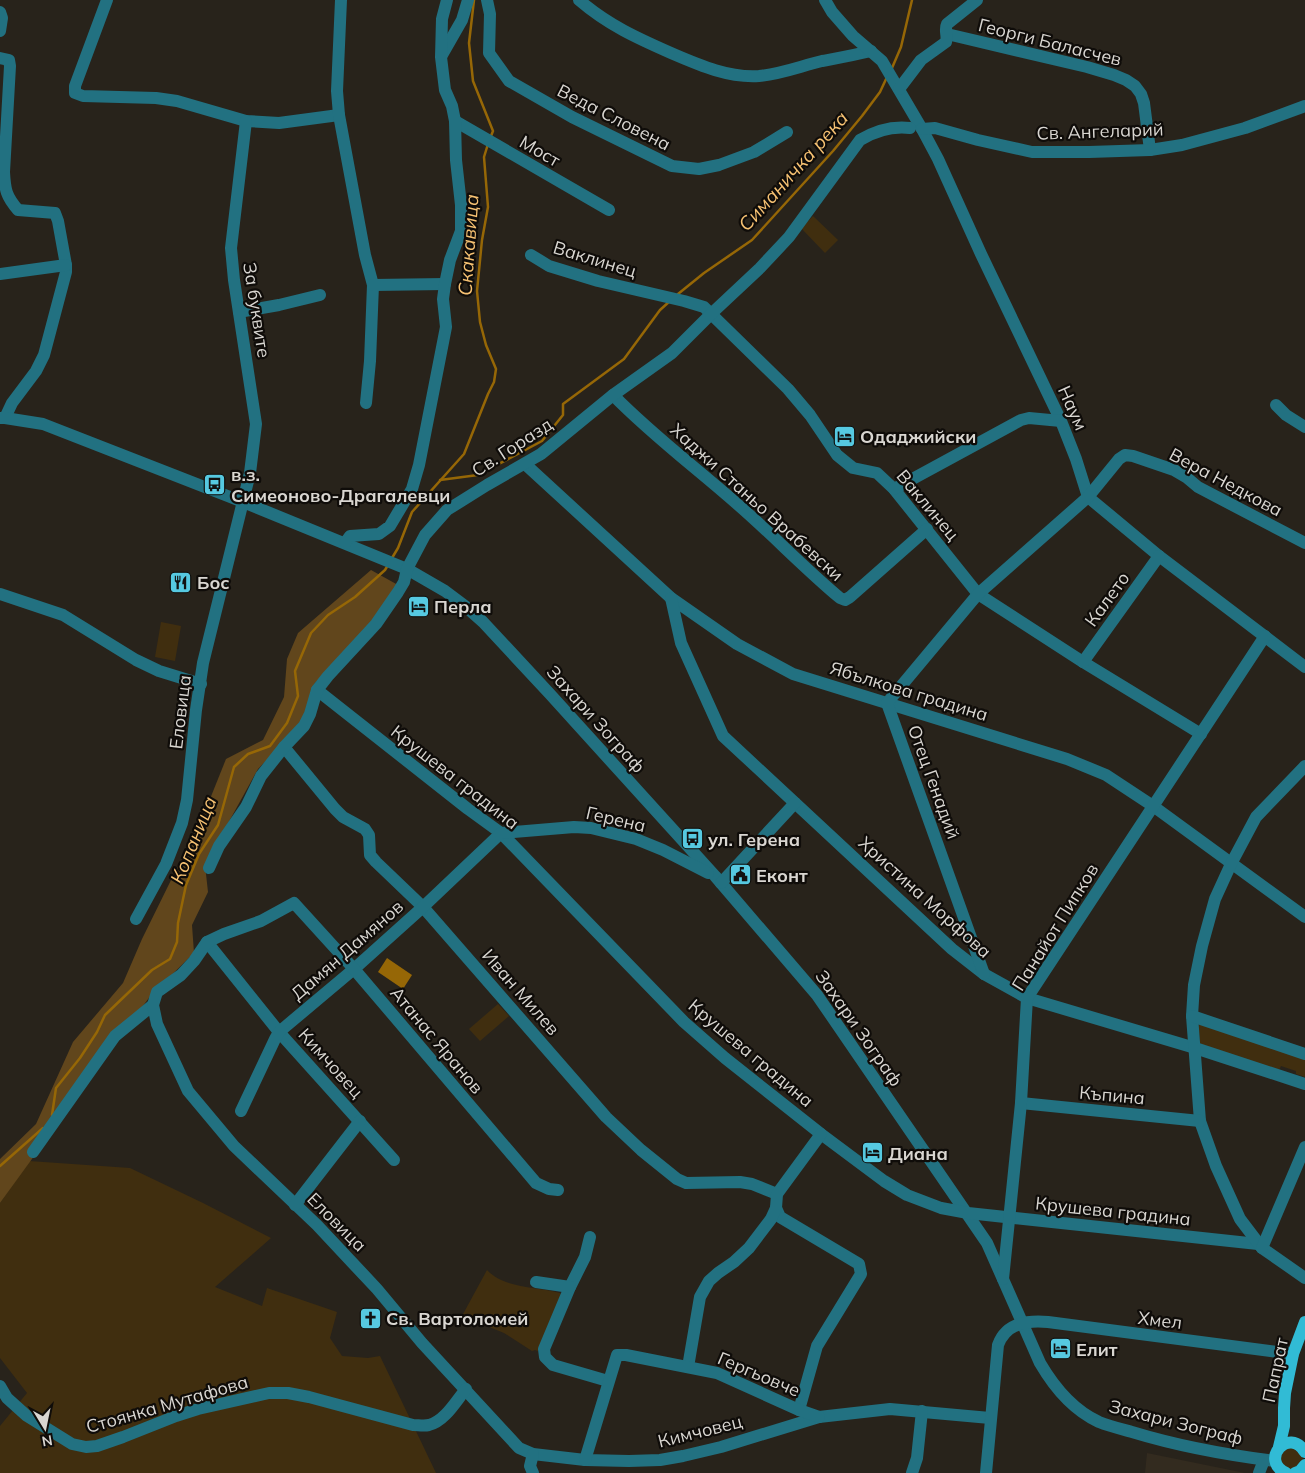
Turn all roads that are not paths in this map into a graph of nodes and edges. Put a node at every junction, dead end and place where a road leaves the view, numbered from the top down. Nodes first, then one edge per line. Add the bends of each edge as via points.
1 (107, 0) edge
2 (341, 0) edge
3 (446, 0) edge
4 (468, 0) edge
5 (487, 0) edge
6 (579, 0) edge
7 (826, 0) edge
8 (977, 0) edge
9 (0, 12) edge
10 (0, 31) edge
11 (947, 34) junction
12 (871, 52) junction
13 (440, 57) junction
14 (5, 59) edge
15 (899, 89) junction
16 (1305, 106) edge
17 (339, 115) junction
18 (246, 121) junction
19 (455, 121) junction
20 (916, 128) junction
21 (787, 132) dead end
22 (1150, 150) junction
23 (608, 210) dead end
24 (531, 255) dead end
25 (66, 265) junction
26 (0, 274) edge
27 (445, 284) junction
28 (373, 285) junction
29 (320, 295) dead end
30 (239, 312) junction
31 (711, 314) junction
32 (613, 395) junction
33 (366, 403) dead end
34 (1276, 405) dead end
35 (2, 418) edge
36 (1061, 421) junction
37 (1305, 427) edge
38 (525, 464) junction
39 (894, 489) junction
40 (1088, 497) junction
41 (243, 502) junction
42 (926, 529) junction
43 (345, 543) junction
44 (1305, 543) edge
45 (1159, 556) junction
46 (403, 567) junction
47 (0, 594) edge
48 (978, 594) junction
49 (671, 598) junction
50 (1265, 636) junction
51 (1083, 662) junction
52 (1304, 664) edge
53 (201, 684) junction
54 (317, 690) junction
55 (887, 703) junction
56 (1200, 734) junction
57 (284, 747) junction
58 (1305, 766) edge
59 (795, 803) junction
60 (1153, 806) junction
61 (501, 833) junction
62 (1231, 864) junction
63 (209, 868) dead end
64 (718, 879) junction
65 (423, 907) junction
66 (1305, 917) edge
67 (136, 919) dead end
68 (207, 942) junction
69 (354, 969) junction
70 (984, 974) junction
71 (1028, 998) junction
72 (153, 1005) junction
73 (1192, 1016) junction
74 (279, 1032) junction
75 (1195, 1048) junction
76 (1305, 1054) edge
77 (1305, 1084) edge
78 (1021, 1104) junction
79 (241, 1112) dead end
80 (1200, 1120) junction
81 (360, 1121) junction
82 (821, 1134) junction
83 (1305, 1147) edge
84 (33, 1152) dead end
85 (394, 1160) dead end
86 (558, 1190) dead end
87 (777, 1194) junction
88 (295, 1205) junction
89 (776, 1208) junction
90 (968, 1214) junction
91 (1009, 1218) junction
92 (590, 1237) dead end
93 (1260, 1246) junction
94 (1305, 1278) edge
95 (1002, 1280) junction
96 (536, 1282) dead end
97 (570, 1288) junction
98 (1305, 1322) edge
99 (1022, 1323) junction
100 (1294, 1354) junction
101 (688, 1367) junction
102 (608, 1381) junction
103 (0, 1386) edge
104 (466, 1389) junction
105 (799, 1410) junction
106 (922, 1411) junction
107 (819, 1417) junction
108 (990, 1418) junction
109 (1284, 1426) junction
110 (1279, 1447) junction
111 (1302, 1448) edge
112 (532, 1454) junction
113 (585, 1460) junction
114 (1270, 1461) junction
115 (533, 1473) edge
116 (912, 1473) edge
117 (986, 1473) edge
118 (1258, 1473) edge
119 (1286, 1473) edge

1 - 18 street via 75,93 177,101
2 - 17 street
3 - 13 street
4 - 13 street via 462,20
5 - 21 street, Веда Словена via 489,53 509,81 572,117 672,166 699,169 718,165 754,152
6 - 12 street via 631,36 705,68 735,75 788,72
7 - 12 street, Наум via 832,12
8 - 11 street via 947,24
9 - 10 street
11 - 15 street via 946,42 921,60
11 - 22 street, Георги Баласчев via 1087,67 1126,80 1138,90 1144,102
12 - 15 street, Наум via 882,61
13 - 19 street via 445,90
14 - 25 street via 10,66 4,172 7,195 18,210 55,213
15 - 20 street, Наум
16 - 22 street, Св. Ангеларий via 1245,128
17 - 18 street via 279,123
17 - 28 street
18 - 30 street, За буквите via 231,248
19 - 23 street, Мост
19 - 27 street via 461,231
20 - 22 street, Св. Ангеларий via 935,128 1032,152
20 - 31 street, Св. Горазд via 900,127 873,133 860,140 789,237
20 - 36 street, Наум via 938,159
24 - 31 street, Ваклинец via 549,266 684,301 704,307
25 - 26 street
25 - 35 street via 44,355
27 - 28 street
27 - 43 street via 446,327 412,489 390,526 379,534 350,536
28 - 33 street
29 - 30 street
30 - 41 street, За буквите via 256,424
31 - 32 street, Св. Горазд via 672,353
31 - 39 street, Ваклинец via 788,389 837,455 853,468 877,474
32 - 38 street, Св. Горазд
32 - 42 street, Хаджи Станьо Врабевски via 770,532 840,598 850,597
34 - 37 street
35 - 41 street, Захари Зограф via 43,424
36 - 39 street via 1021,420
36 - 40 street, Наум
38 - 46 street, Св. Горазд via 447,510
38 - 49 street, Ябълкова градина
39 - 42 street, Ваклинец
40 - 44 street, Вера Недкова via 1119,459 1125,455 1133,456 1174,470 1198,487
40 - 45 street
40 - 48 street
41 - 43 street, Захари Зограф
41 - 53 street, Еловица via 203,663
42 - 48 street, Ваклинец
43 - 46 street, Захари Зограф
45 - 50 street
45 - 51 street, Калето
46 - 54 street, Св. Горазд via 404,582 376,624
46 - 64 street, Захари Зограф via 445,591 483,622
47 - 53 street via 63,615 136,660
48 - 51 street, Ваклинец
48 - 55 street
49 - 55 street, Ябълкова градина via 737,644 793,674
49 - 59 street, Христина Морфова via 682,643 723,736
50 - 52 street
50 - 56 street, Панайот Пипков
51 - 56 street, Ваклинец
53 - 67 street, Еловица via 182,823 166,864
54 - 57 street, Св. Горазд via 304,726
54 - 61 street, Крушева градина
55 - 60 street, Ябълкова градина via 1067,758 1106,775
55 - 70 street, Отец Генадий
56 - 60 street, Панайот Пипков
57 - 63 street, Св. Горазд via 261,776
57 - 65 street, Иван Милев via 335,810 365,829 369,835 370,855
58 - 62 street via 1256,817
59 - 64 street
59 - 70 street, Христина Морфова via 952,949
60 - 62 street, Ябълкова градина
60 - 71 street, Панайот Пипков
61 - 64 street, Герена via 591,828 636,839
61 - 65 street, Дамян Дамянов
61 - 82 street, Крушева градина via 684,1022
62 - 66 street, Ябълкова градина
62 - 73 street via 1214,899 1194,985
64 - 90 street, Захари Зограф via 817,995
65 - 69 street, Дамян Дамянов
65 - 87 street, Иван Милев via 606,1117 655,1161 686,1183 740,1182
68 - 69 street, Атанас Яранов via 261,921 294,903
68 - 72 street via 181,975 157,992
68 - 74 street, Кимчовец
69 - 74 street, Дамян Дамянов
69 - 86 street, Атанас Яранов via 536,1183
70 - 71 street, Христина Морфова
71 - 75 street, Христина Морфова
71 - 78 street, Панайот Пипков
72 - 84 street via 115,1036
72 - 88 street, Еловица via 157,1024 188,1091 234,1146
73 - 75 street
73 - 76 street
74 - 79 street, Дамян Дамянов
74 - 81 street, Кимчовец
75 - 77 street, Христина Морфова
75 - 80 street
78 - 80 street, Къпина
78 - 91 street, Панайот Пипков
80 - 93 street via 1240,1219
81 - 85 street, Кимчовец
81 - 88 street
82 - 87 street
82 - 90 street, Крушева градина via 884,1182 907,1195
83 - 93 street
87 - 89 street
88 - 104 street, Еловица via 377,1289
89 - 101 street via 772,1219 749,1248 709,1281 700,1296
89 - 105 street via 780,1217 859,1264 861,1274 817,1346
90 - 91 street, Крушева градина
90 - 95 street, Захари Зограф via 987,1243
91 - 93 street, Крушева градина
91 - 95 street, Панайот Пипков
92 - 97 street via 585,1257
93 - 94 street
95 - 99 street, Захари Зограф
96 - 97 street
97 - 102 street via 544,1349 545,1357 554,1366
98 - 100 main road, Папрат
99 - 100 street, Хмел via 1048,1322
99 - 108 street via 1007,1331 998,1345
99 - 114 street, Захари Зограф via 1040,1363 1061,1394 1098,1422 1155,1439
100 - 109 main road, Папрат via 1284,1402
101 - 102 street, Гергьовче via 617,1355
101 - 105 street, Гергьовче via 717,1373
102 - 113 street
103 - 104 street, Стоянка Мутафова via 7,1398 27,1416 72,1444 86,1447 198,1409 269,1393 309,1397 413,1425 429,1425 443,1416
104 - 112 street, Еловица via 519,1448
105 - 107 street, Гергьовче
106 - 107 street, Кимчовец via 890,1409
106 - 108 street, Кимчовец
106 - 116 street via 917,1458
107 - 113 street, Кимчовец via 684,1456 660,1460
108 - 117 street
109 - 110 main road, Папрат
109 - 111 main road, Папрат
110 - 111 main road via 1286,1443
110 - 114 main road, Папрат
112 - 113 street, Кимчовец
112 - 115 street via 530,1466
114 - 118 street
114 - 119 main road

